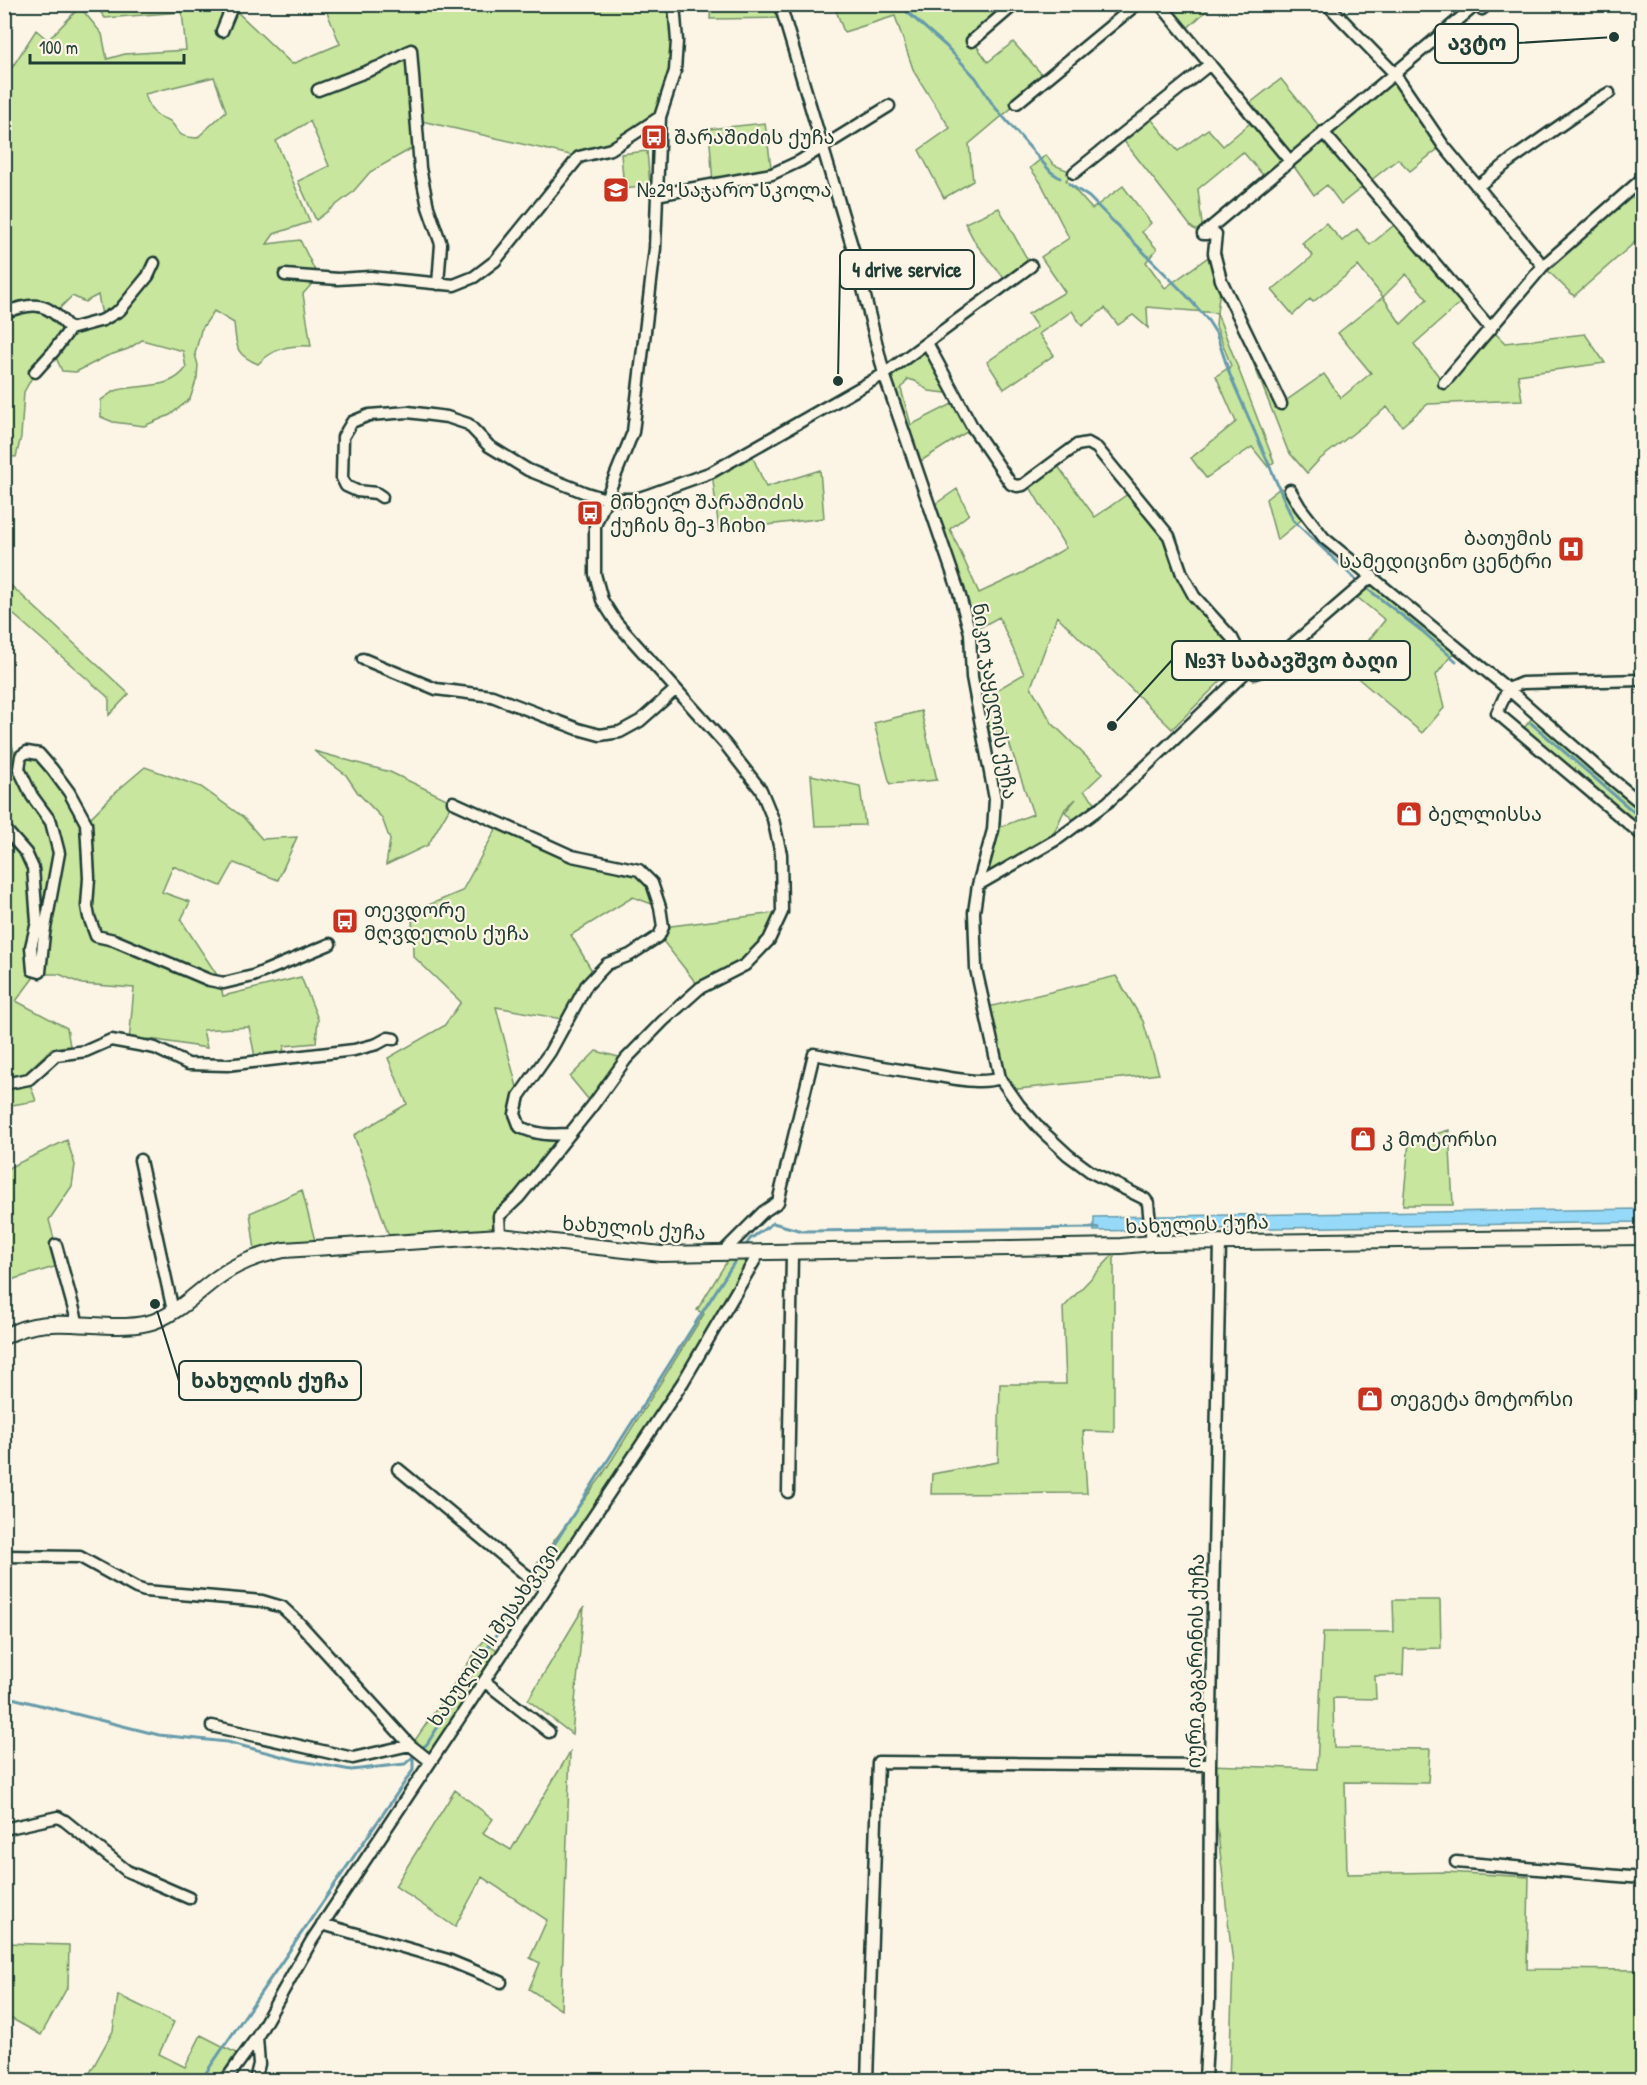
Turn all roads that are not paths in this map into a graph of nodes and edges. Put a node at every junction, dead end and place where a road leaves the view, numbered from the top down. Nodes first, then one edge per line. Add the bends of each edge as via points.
1 (233, 4) edge
2 (674, 4) edge
3 (780, 4) edge
4 (1016, 4) edge
5 (1137, 4) edge
6 (1160, 4) edge
7 (1327, 4) edge
8 (1483, 6) edge
9 (222, 31) dead end
10 (972, 41) dead end
11 (1210, 64) junction
12 (1394, 74) junction
13 (318, 90) dead end
14 (1609, 93) dead end
15 (1017, 103) dead end
16 (889, 106) dead end
17 (660, 117) junction
18 (1323, 132) junction
19 (822, 148) junction
20 (1290, 161) junction
21 (1074, 173) dead end
22 (1642, 179) edge
23 (1477, 187) junction
24 (656, 195) junction
25 (154, 263) dead end
26 (1031, 266) dead end
27 (1543, 266) junction
28 (285, 275) dead end
29 (438, 284) junction
30 (4, 313) edge
31 (70, 329) junction
32 (1491, 329) junction
33 (927, 343) junction
34 (35, 372) dead end
35 (884, 374) junction
36 (1444, 383) dead end
37 (1281, 404) dead end
38 (1290, 490) dead end
39 (382, 498) dead end
40 (606, 499) junction
41 (1372, 576) junction
42 (363, 659) dead end
43 (1248, 670) junction
44 (1642, 680) edge
45 (1508, 689) junction
46 (675, 690) junction
47 (453, 802) dead end
48 (1642, 804) edge
49 (4, 828) edge
50 (1642, 835) edge
51 (978, 885) junction
52 (330, 944) dead end
53 (394, 1039) dead end
54 (1000, 1078) junction
55 (4, 1084) edge
56 (568, 1134) junction
57 (140, 1160) dead end
58 (500, 1236) junction
59 (1642, 1237) edge
60 (1220, 1242) junction
61 (1152, 1244) junction
62 (56, 1245) dead end
63 (792, 1252) junction
64 (756, 1253) junction
65 (725, 1254) junction
66 (174, 1311) junction
67 (78, 1324) junction
68 (4, 1337) edge
69 (398, 1470) dead end
70 (788, 1492) dead end
71 (4, 1556) edge
72 (546, 1588) junction
73 (484, 1681) junction
74 (212, 1726) dead end
75 (549, 1732) dead end
76 (410, 1745) junction
77 (430, 1761) junction
78 (1210, 1765) junction
79 (4, 1829) edge
80 (1456, 1862) dead end
81 (1642, 1878) edge
82 (189, 1898) dead end
83 (322, 1924) junction
84 (501, 1982) dead end
85 (257, 2037) junction
86 (226, 2080) edge
87 (255, 2080) edge
88 (867, 2080) edge
89 (1205, 2080) edge

1 - 9 street
2 - 17 street via 675,71
3 - 19 street, ნიკო ჯაყელის ქუჩა
4 - 10 street
5 - 15 street
6 - 11 street
7 - 12 street
8 - 12 street via 1476,5
11 - 20 street
11 - 21 street
12 - 18 street
12 - 23 street
13 - 29 street via 411,50 420,168 441,244
14 - 23 street
16 - 19 street
17 - 24 street
17 - 29 street via 611,149 579,157 495,261 474,277 454,285
18 - 20 street
18 - 32 street
19 - 24 street via 772,174
19 - 35 street, ნიკო ჯაყელის ქუჩა via 855,256
20 - 37 street via 1203,234 1216,234 1214,253 1221,280
22 - 27 street
23 - 27 street
24 - 40 street via 655,248 633,432
25 - 31 street via 120,310 103,320
26 - 33 street
27 - 32 street
28 - 29 street
30 - 31 street via 33,304 56,312
31 - 34 street
32 - 36 street
33 - 35 street
33 - 43 street via 973,428 1011,484 1023,485 1077,445 1088,443 1097,448 1169,536 1194,596 1233,638
35 - 40 street via 712,472 636,499
35 - 51 street, ნიკო ჯაყელის ქუჩა via 970,633 972,677 995,799 993,830
38 - 41 street via 1324,538
39 - 40 street via 346,486 342,478 343,437 352,422 408,412 468,424 489,446 528,470
40 - 46 street via 595,526 594,550 602,600
41 - 43 street via 1263,671
41 - 45 street
42 - 46 street via 436,689 492,696 600,735 620,732 640,721
43 - 51 street via 1108,802 1059,838
44 - 45 street via 1522,683
45 - 48 street
45 - 50 street via 1497,713
46 - 56 street via 761,790 773,819 780,854 782,912 769,940 745,965 700,988 626,1059
47 - 56 street via 572,855 639,870 655,891 663,927 659,936 607,964 586,986 550,1052 519,1096 515,1114 520,1127 548,1136
49 - 52 street via 26,853 33,868 37,922 31,947 33,970 40,972 59,853 51,822 19,769 21,756 27,752 39,754 52,769 86,823 87,906 96,936 224,983 253,976
51 - 54 street, ნიკო ჯაყელის ქუჩა via 974,912 976,969
53 - 55 street via 354,1050 227,1065 188,1064 155,1048 111,1040 86,1051 56,1055 29,1079
54 - 61 street, ნიკო ჯაყელის ქუჩა via 1019,1105 1068,1155 1091,1173 1145,1199
54 - 65 street via 962,1080 814,1054 778,1202 763,1212
56 - 58 street via 519,1197 499,1216
57 - 66 street
58 - 65 street, ხახულის ქუჩა via 661,1254
58 - 66 street, ხახულის ქუჩა via 284,1250 255,1256 218,1277
59 - 60 street, ხახულის ქუჩა
60 - 61 street, ხახულის ქუჩა
60 - 78 street, იური გაგარინის ქუჩა
61 - 63 street, ხახულის ქუჩა
62 - 67 street
63 - 64 street, ხახულის ქუჩა
63 - 70 street
64 - 65 street, ხახულის ქუჩა
64 - 72 street, ხახულის II შესახვევი via 683,1382
66 - 67 street, ხახულის ქუჩა via 149,1323
67 - 68 street, ხახულის ქუჩა via 42,1323
69 - 72 street
71 - 76 street via 80,1557 145,1591 262,1601 282,1607
72 - 73 street, ხახულის II შესახვევი
73 - 75 street
73 - 77 street, ხახულის II შესახვევი
74 - 76 street via 353,1758
76 - 77 street
77 - 83 street, ხახულის II შესახვევი
78 - 88 street via 878,1762
78 - 89 street, იური გაგარინის ქუჩა
79 - 82 street via 58,1817 127,1871
80 - 81 street
83 - 84 street via 448,1960
83 - 85 street, ხახულის II შესახვევი
85 - 86 street, ხახულის II შესახვევი
85 - 87 street via 260,2064

